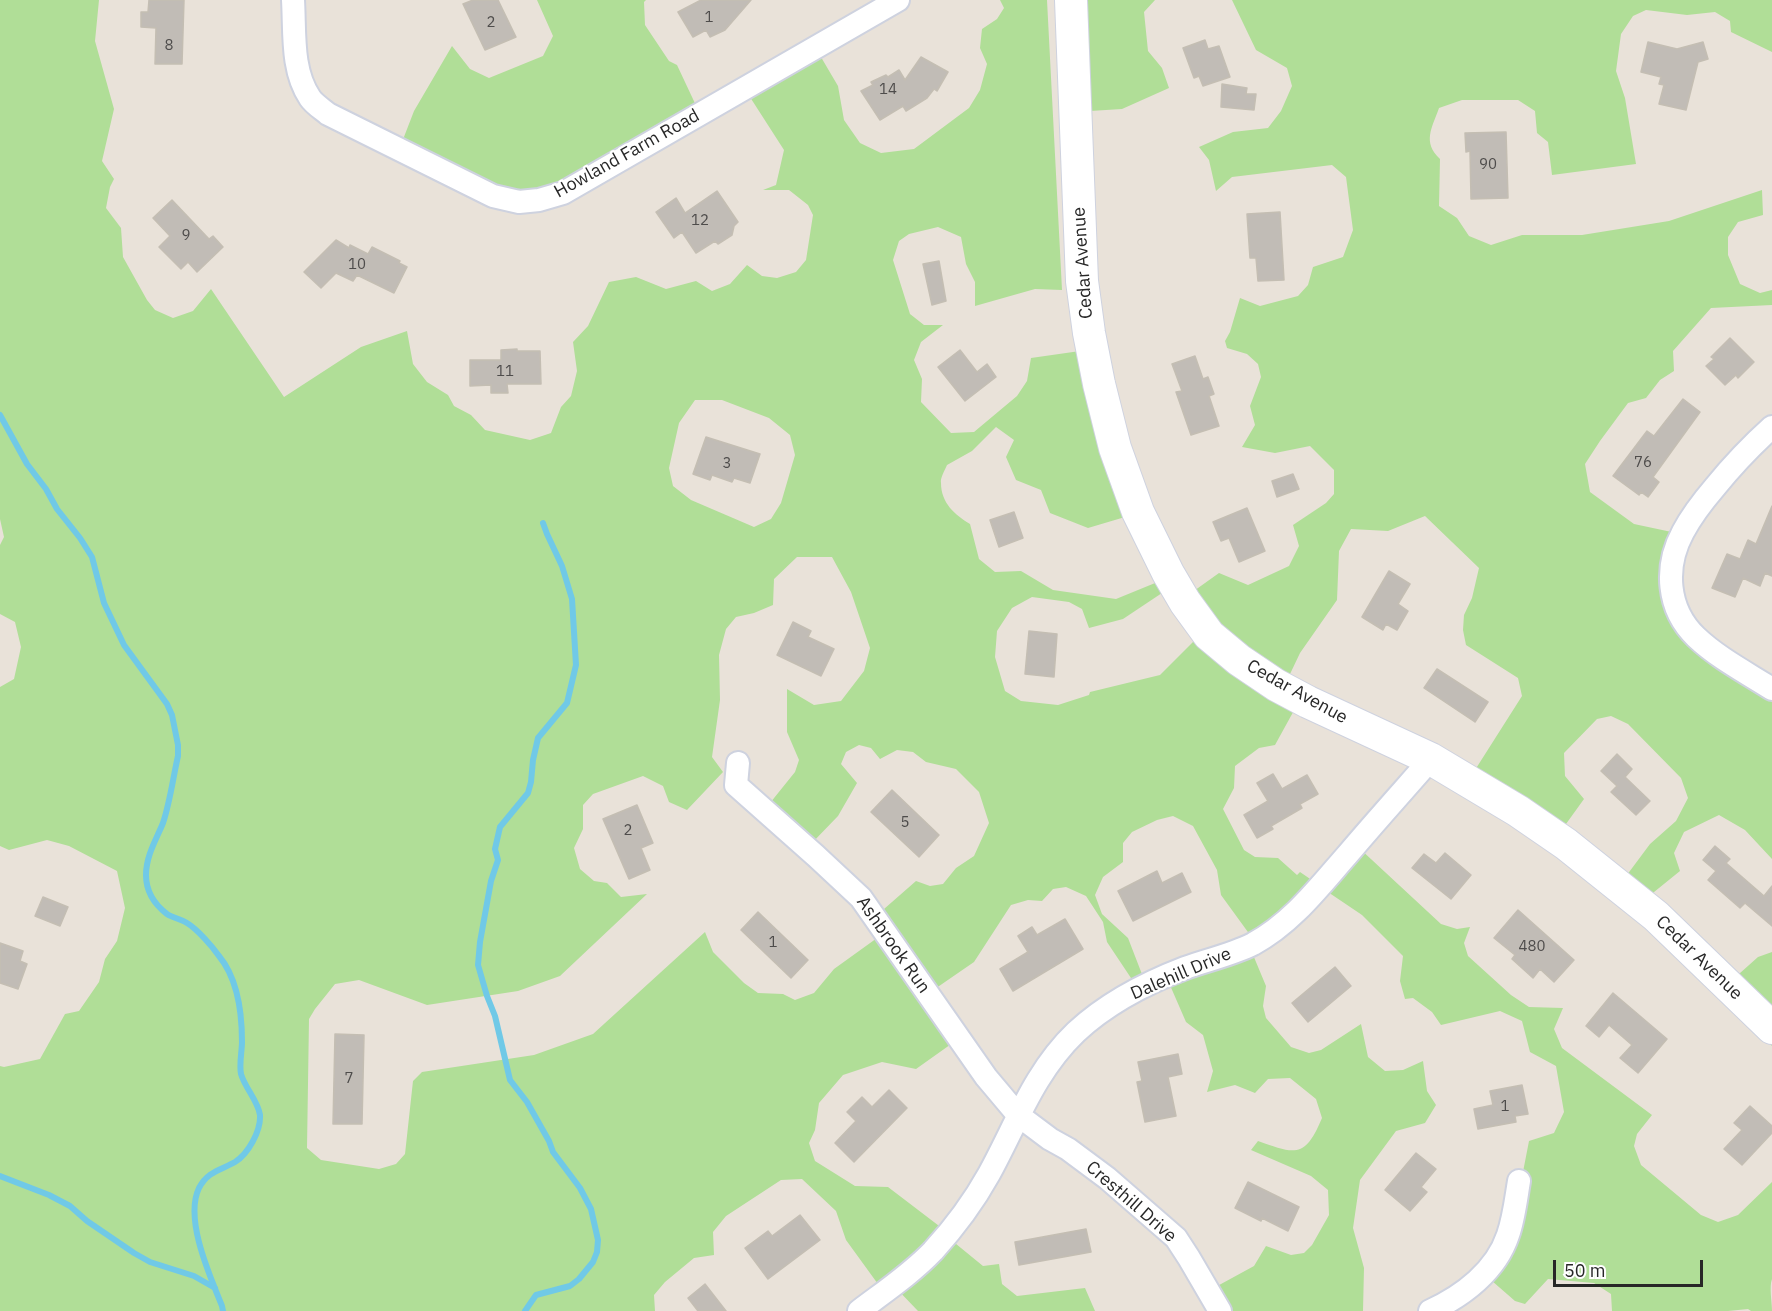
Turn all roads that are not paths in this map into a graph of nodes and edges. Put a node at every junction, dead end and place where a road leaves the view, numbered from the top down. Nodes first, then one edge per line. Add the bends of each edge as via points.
1 (293, 0) edge
2 (898, 0) edge
3 (1071, 0) edge
4 (1772, 428) edge
5 (1772, 689) edge
6 (1431, 759) junction
7 (738, 763) dead end
8 (1772, 1028) edge
9 (1018, 1115) junction
10 (1519, 1181) dead end
11 (859, 1311) edge
12 (1220, 1311) edge
13 (1430, 1311) edge

1 - 2 street, Howland Farm Road via 297,63 301,83 311,100 328,114 493,196 519,202 563,193
3 - 6 street, Cedar Avenue via 1082,281 1099,384 1115,448 1138,512 1168,573 1209,635 1276,685
4 - 5 street via 1695,512 1682,533 1670,577 1680,616 1696,637
6 - 8 street, Cedar Avenue via 1566,844 1656,916
6 - 9 street, Dalehill Drive via 1285,921 1252,944 1184,968 1099,1013 1058,1051
7 - 9 street, Ashbrook Run via 736,785 861,898 986,1077
9 - 11 street, Dalehill Drive via 988,1176 951,1229 932,1252
9 - 12 street, Cresthill Drive via 1107,1178 1159,1221 1176,1238
10 - 13 street via 1508,1236 1493,1263 1465,1291

